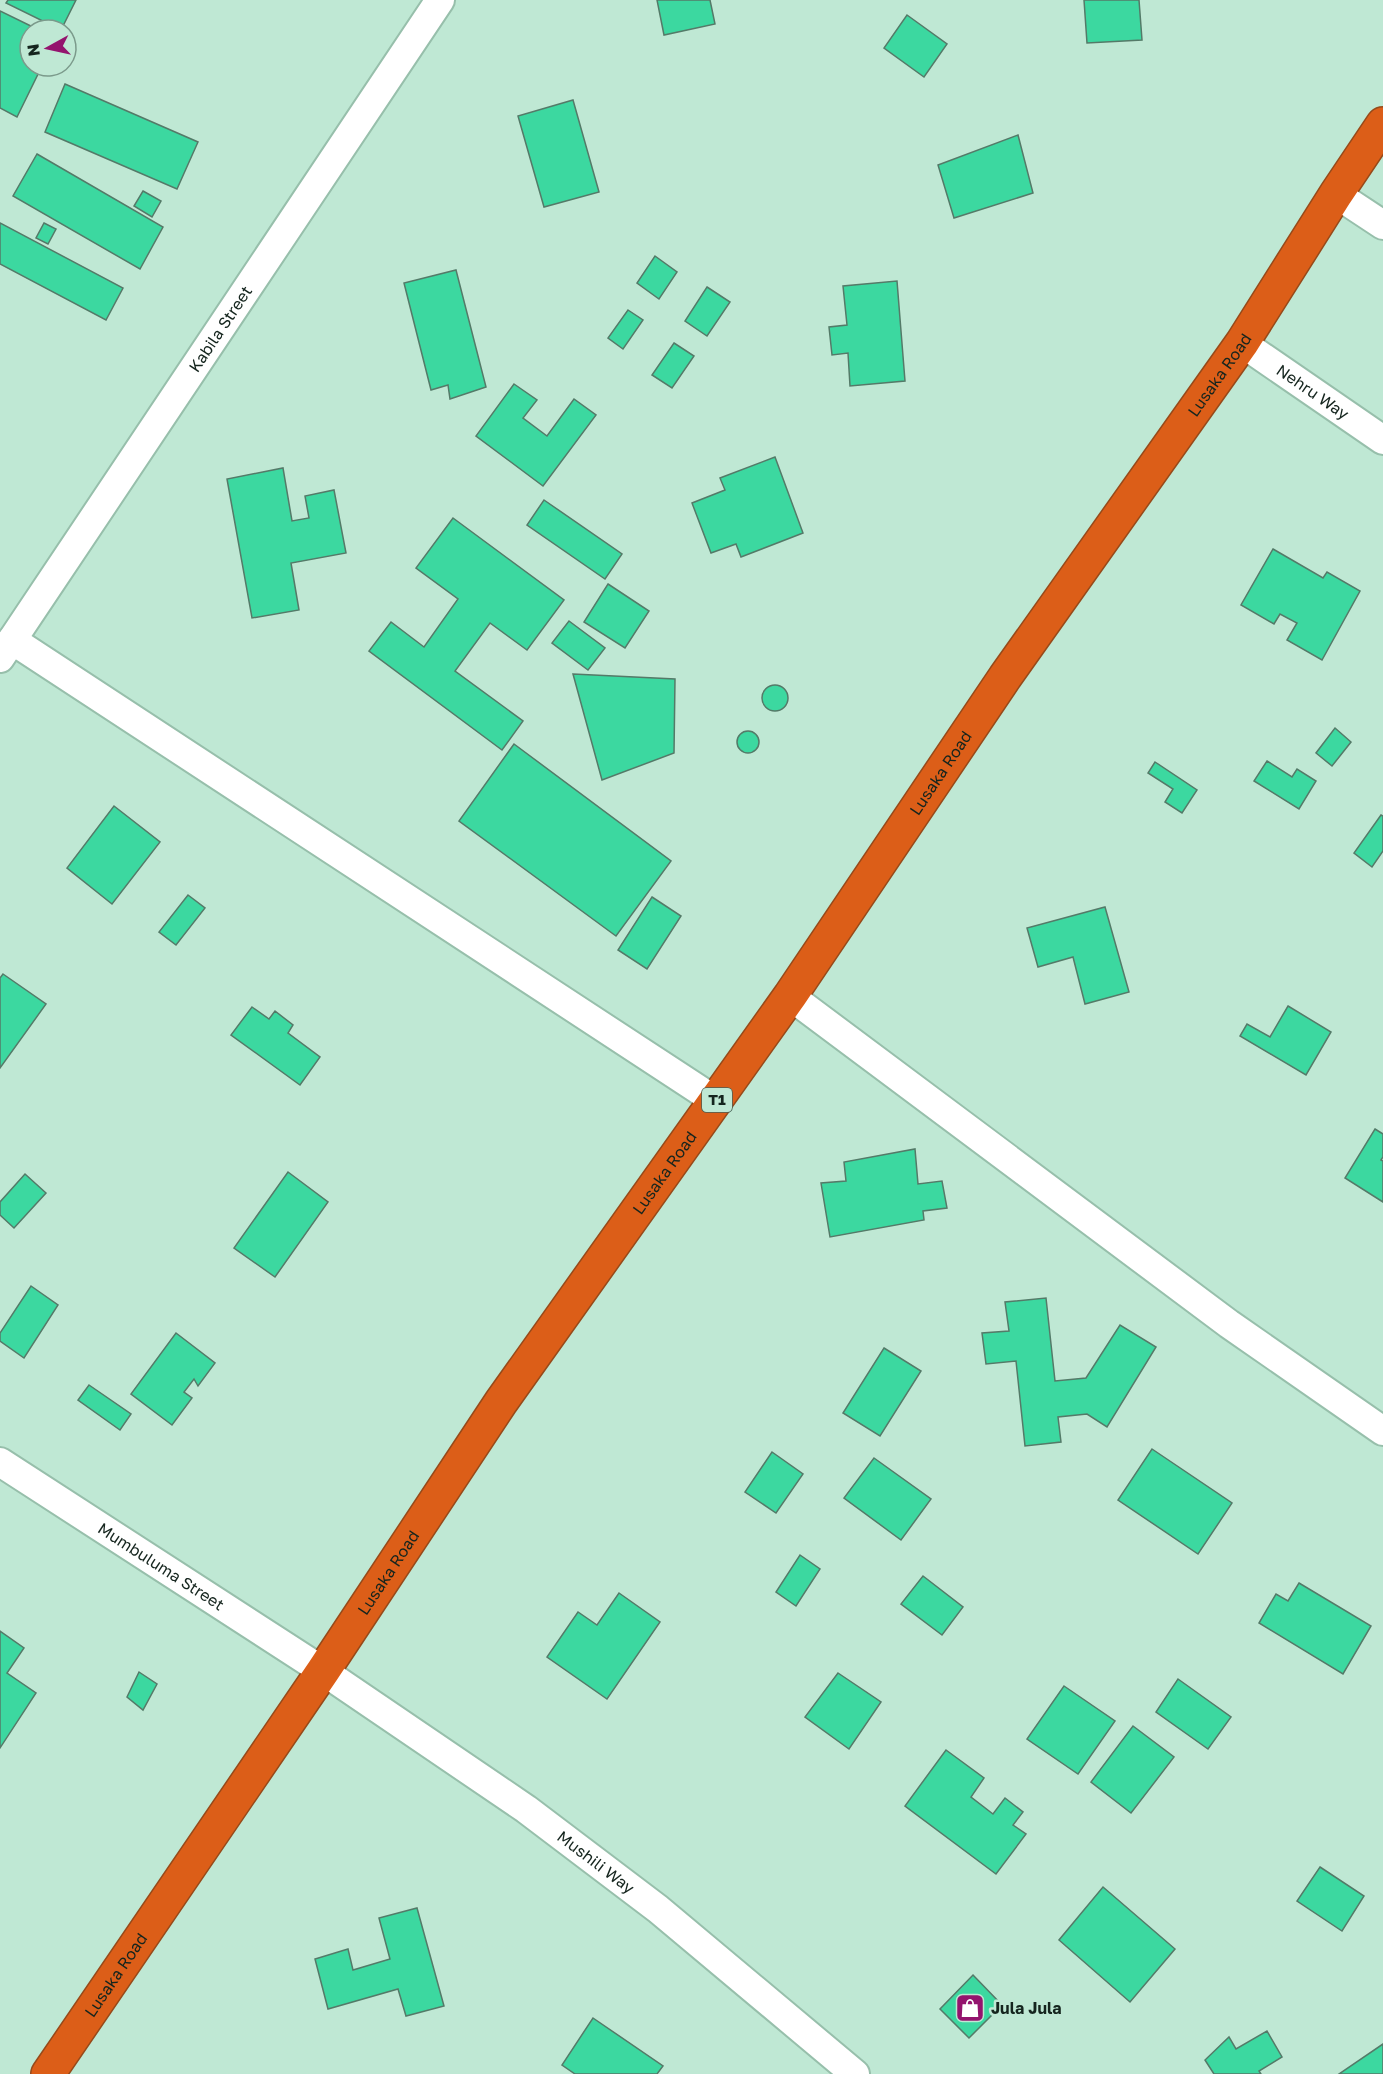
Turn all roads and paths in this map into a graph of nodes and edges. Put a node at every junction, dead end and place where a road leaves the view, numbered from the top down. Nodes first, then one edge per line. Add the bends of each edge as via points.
1 (440, 0) edge
2 (1383, 124) edge
3 (1336, 194) junction
4 (1383, 225) edge
5 (1242, 343) junction
6 (1383, 440) edge
7 (6, 649) edge
8 (790, 996) junction
9 (716, 1101) junction
10 (1383, 1431) edge
11 (0, 1462) edge
12 (323, 1671) junction
13 (48, 2074) edge
14 (855, 2074) edge

1 - 7 street, Kabila Street
2 - 3 highway, Lusaka Road / T1
3 - 4 street
3 - 5 highway, Lusaka Road / T1
5 - 6 street, Nehru Way
5 - 8 highway, Lusaka Road / T1 via 1005,676
7 - 9 street
8 - 9 highway, Lusaka Road / T1
8 - 10 street via 1229,1324
9 - 12 highway, Lusaka Road / T1 via 501,1402
11 - 12 street, Mumbuluma Street
12 - 13 highway, Lusaka Road / T1
12 - 14 street, Mushili Way via 526,1809 658,1909

